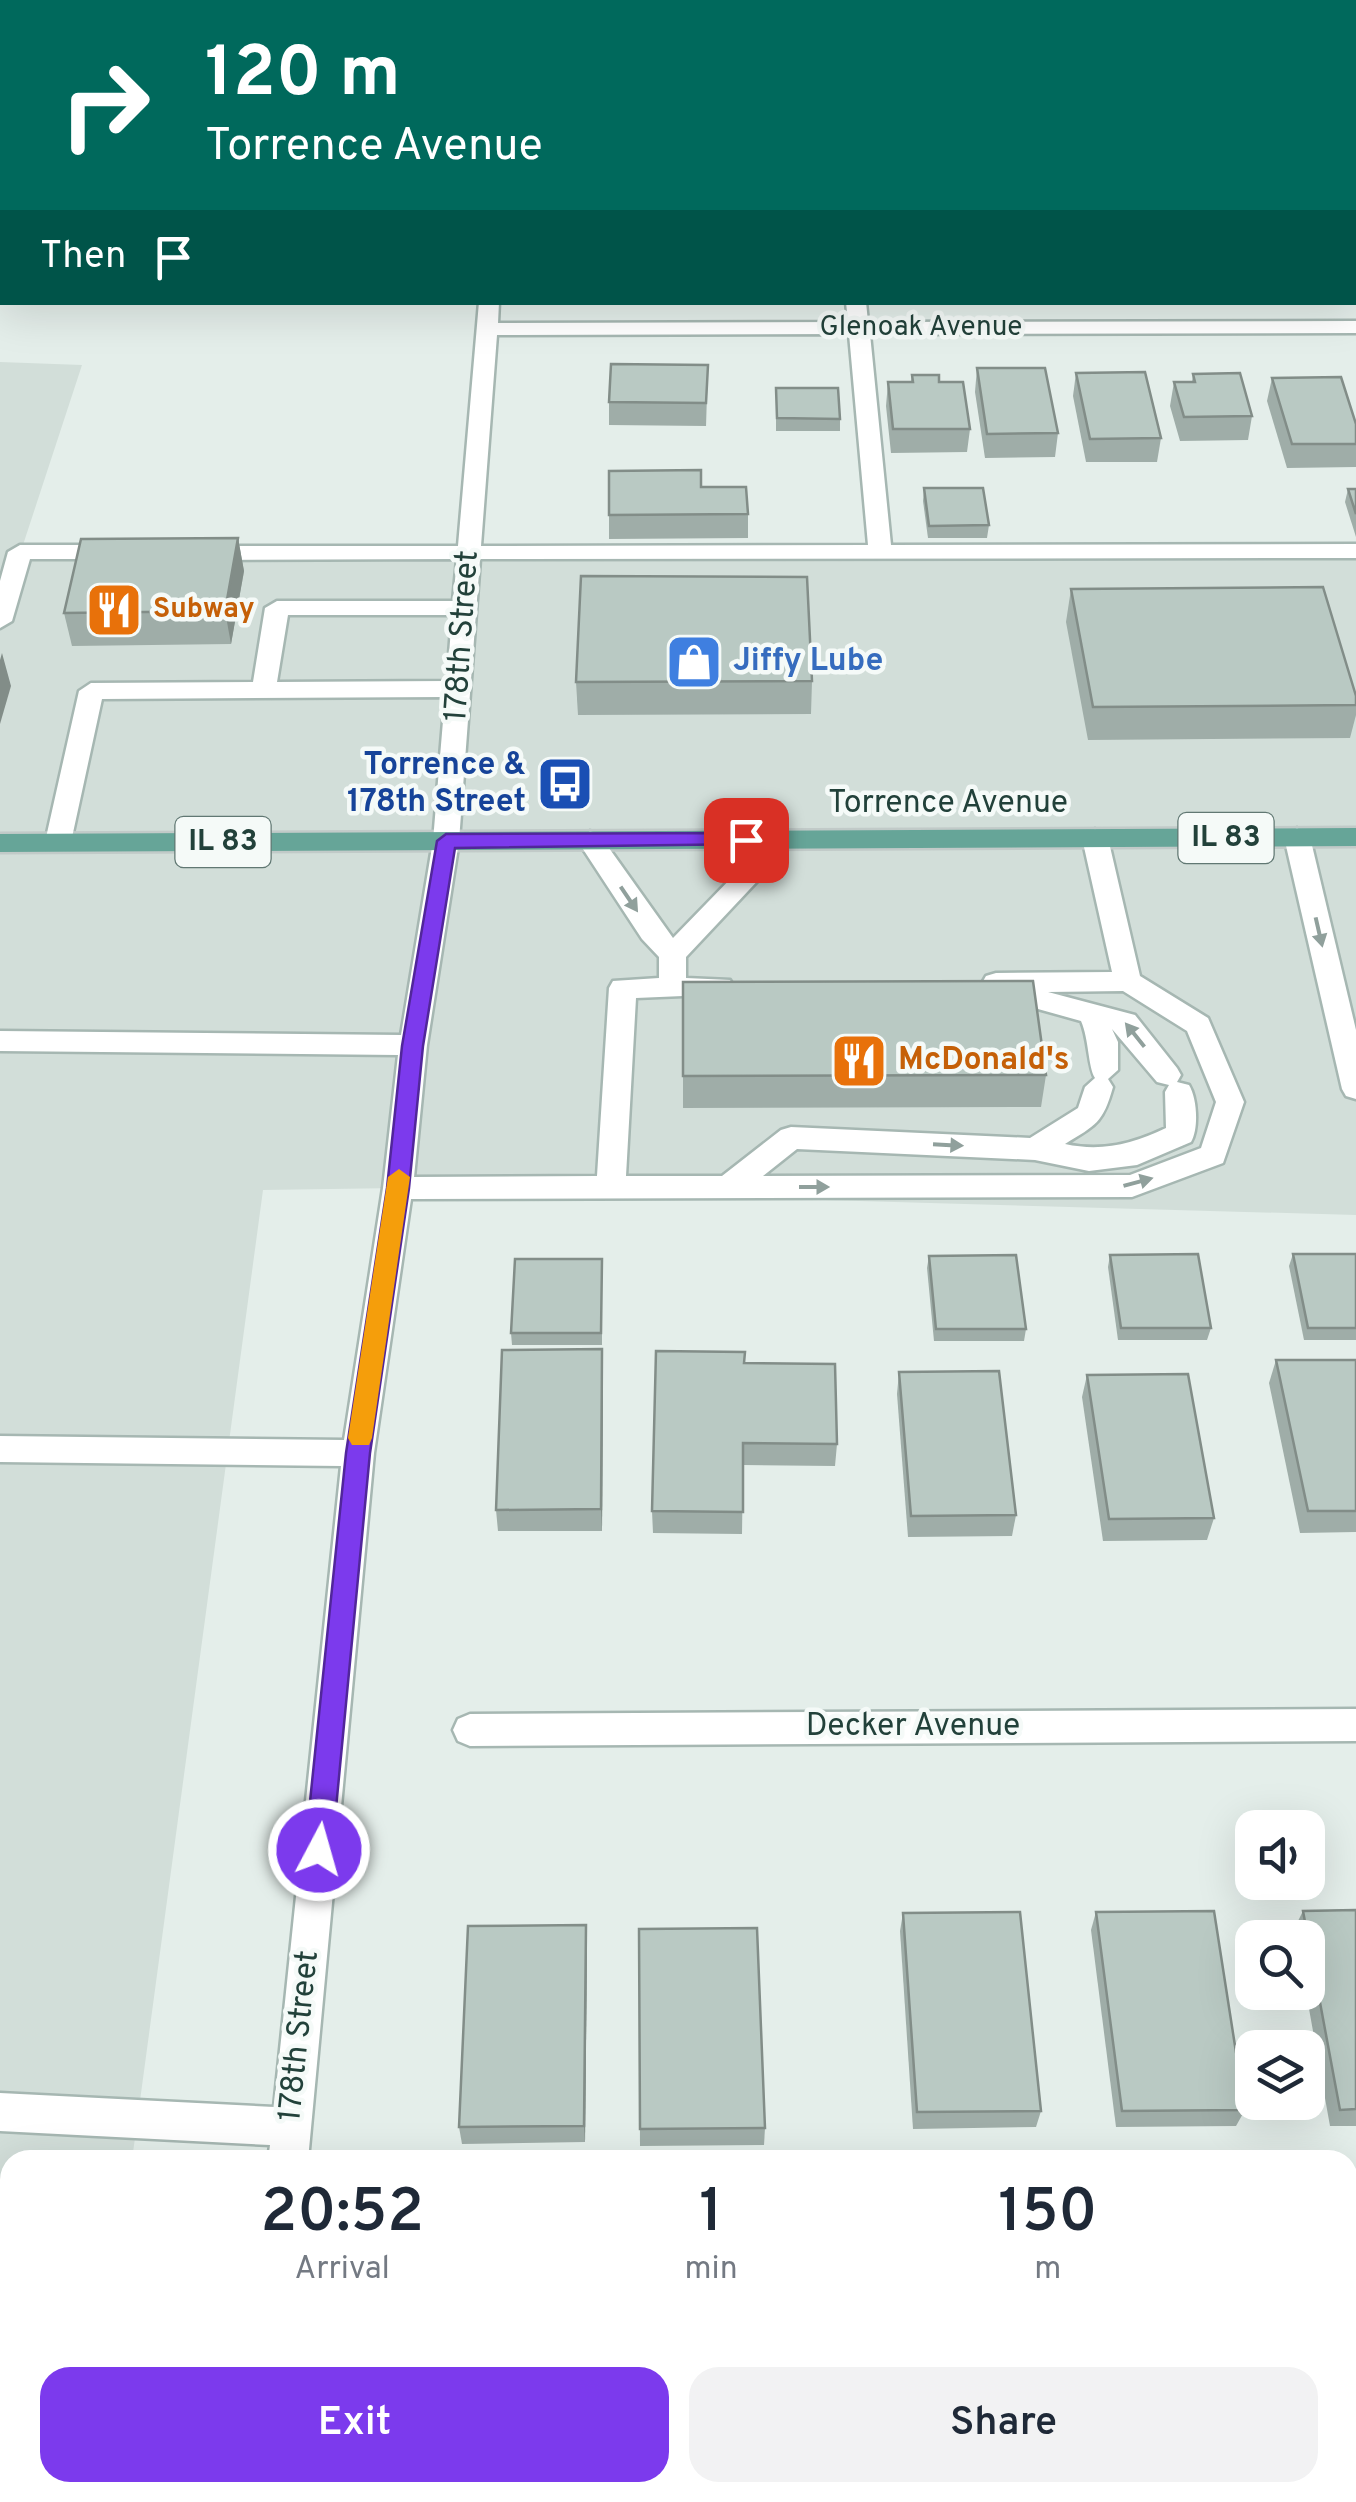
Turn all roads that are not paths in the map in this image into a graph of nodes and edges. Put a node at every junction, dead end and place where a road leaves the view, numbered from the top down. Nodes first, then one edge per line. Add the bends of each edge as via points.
1 (489, 305) edge
2 (856, 305) edge
3 (1356, 327) edge
4 (859, 328) junction
5 (487, 329) junction
6 (1356, 550) edge
7 (138, 552) edge
8 (177, 552) edge
9 (880, 552) junction
10 (469, 553) junction
11 (465, 608) junction
12 (0, 620) edge
13 (459, 689) junction
14 (264, 690) junction
15 (1297, 837) junction
16 (1356, 837) edge
17 (1095, 838) junction
18 (784, 839) junction
19 (590, 840) junction
20 (446, 841) junction
21 (58, 842) junction
22 (0, 843) edge
23 (673, 954) junction
24 (1128, 981) junction
25 (672, 988) junction
26 (747, 995) edge
27 (1092, 1014) junction
28 (0, 1041) edge
29 (413, 1046) junction
30 (1356, 1089) edge
31 (1035, 1149) junction
32 (611, 1187) junction
33 (728, 1187) junction
34 (398, 1188) junction
35 (0, 1448) edge
36 (358, 1453) junction
37 (1356, 1725) edge
38 (470, 1730) dead end
39 (0, 2112) edge
40 (290, 2144) edge

1 - 5 street, 178th Street
2 - 4 street
3 - 4 street, Glenoak Avenue
4 - 5 street, Glenoak Avenue
4 - 9 street
5 - 10 street, 178th Street
6 - 9 street
7 - 12 street via 20,552
8 - 10 street
9 - 10 street
10 - 11 street, 178th Street
11 - 13 street, 178th Street
11 - 14 street via 277,608
13 - 14 street
13 - 20 street, 178th Street
14 - 21 street via 90,691
15 - 16 main road, Torrence Avenue / IL 83
15 - 17 main road, Torrence Avenue / IL 83
15 -> 30 street
17 - 18 main road, Torrence Avenue / IL 83
17 - 24 street
18 - 19 main road, Torrence Avenue / IL 83
18 - 23 street
19 - 20 main road, Torrence Avenue / IL 83
19 -> 23 street
20 - 21 main road, Torrence Avenue / IL 83
20 - 29 street, 178th Street
21 - 22 main road, Torrence Avenue / IL 83
23 - 25 street
24 - 27 street via 978,991
33 -> 24 street via 1132,1186 1212,1155 1230,1102 1198,1025
25 - 26 street via 707,987 729,1004
25 - 32 street via 623,988
27 - 31 street via 1104,1042 1102,1079 1090,1114
31 -> 27 street via 1089,1160 1136,1154 1182,1134 1173,1083 1124,1022
28 - 29 street
29 - 34 street, 178th Street
33 -> 31 street via 791,1138
32 - 33 street
32 - 34 street
34 - 36 street, 178th Street
35 - 36 street
36 - 40 street, 178th Street
37 - 38 street, Decker Avenue
39 - 40 street

